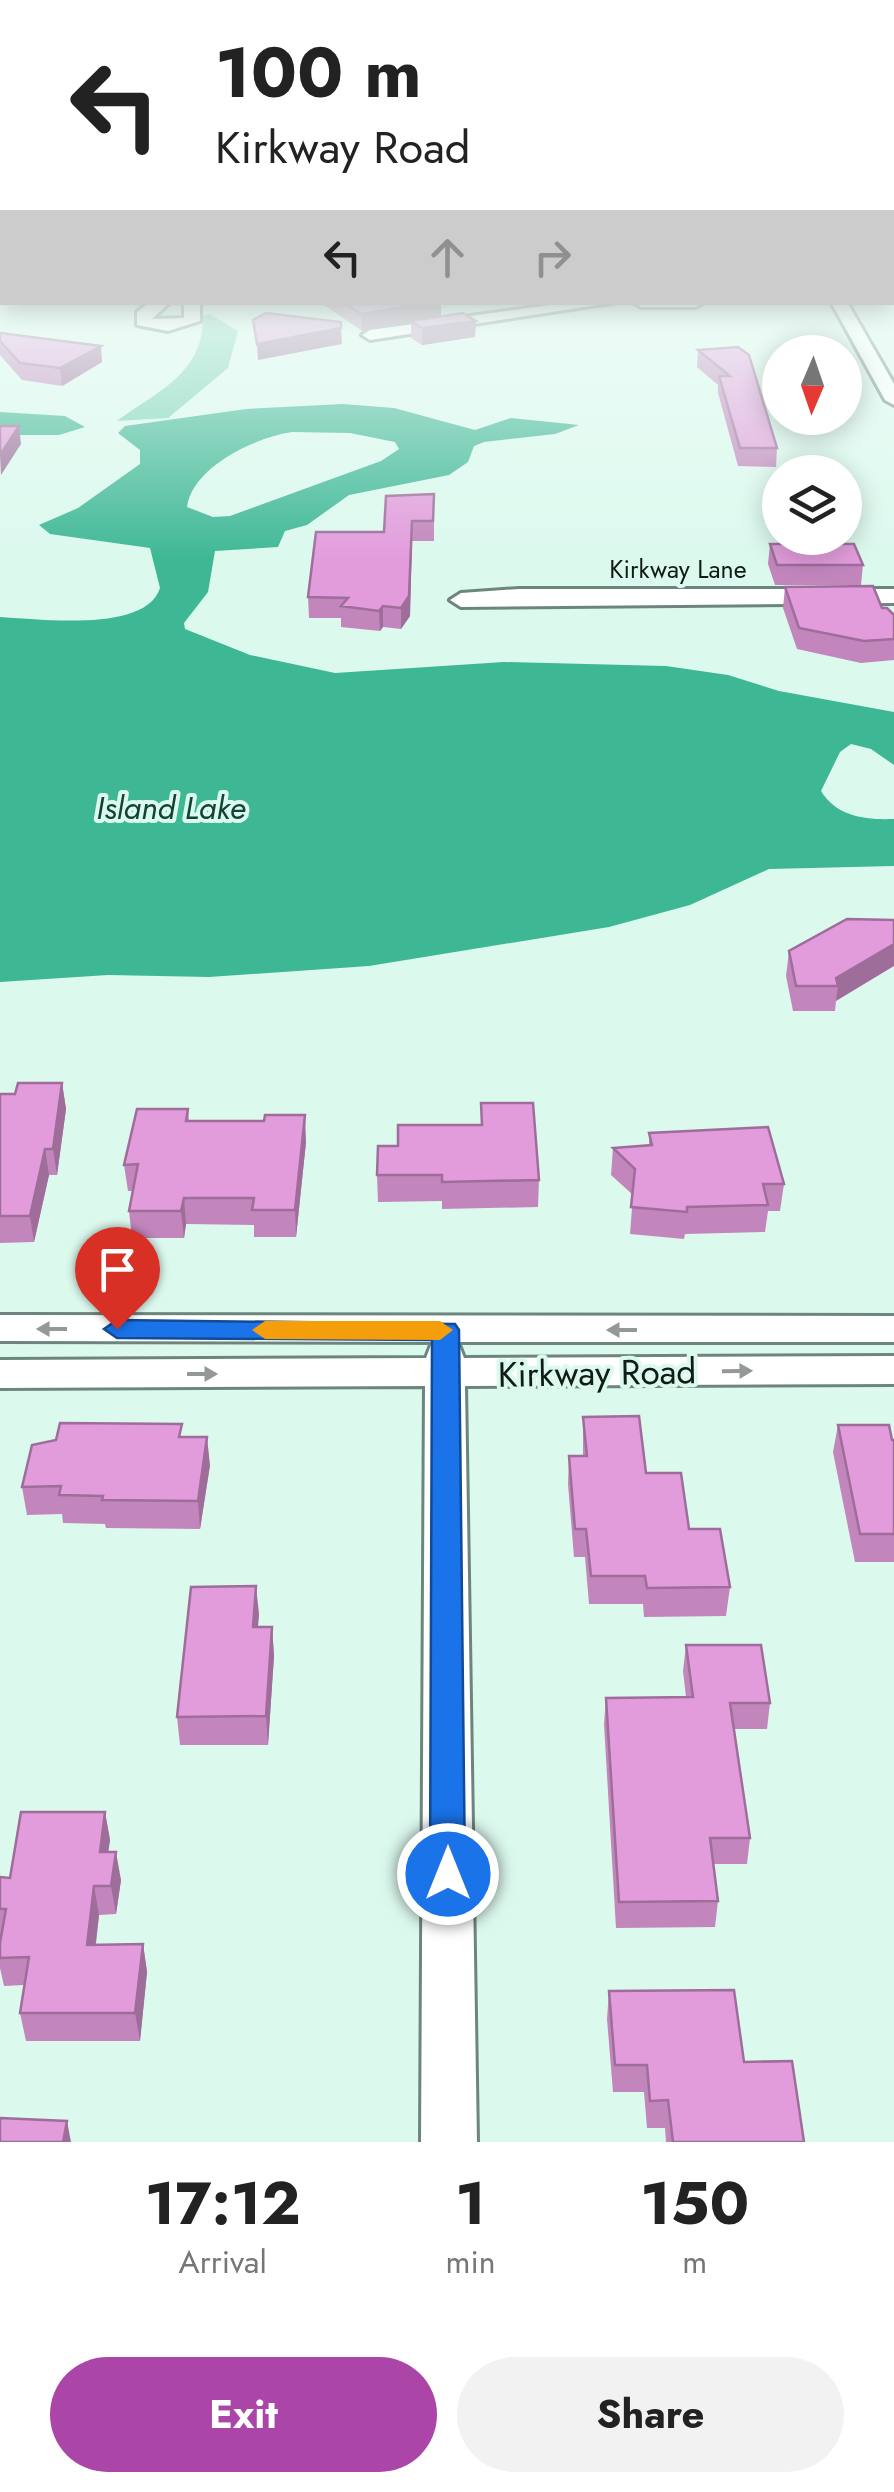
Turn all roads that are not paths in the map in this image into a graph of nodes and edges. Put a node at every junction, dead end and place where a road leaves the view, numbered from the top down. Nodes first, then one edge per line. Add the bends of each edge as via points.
1 (872, 361) edge
2 (894, 400) edge
3 (894, 596) edge
4 (461, 600) dead end
5 (0, 1328) edge
6 (894, 1330) edge
7 (445, 1353) junction
8 (894, 1370) edge
9 (0, 1374) edge
10 (449, 2142) edge

1 - 2 street
3 - 4 street, Kirkway Lane
7 -> 5 street, Kirkway Road
6 -> 7 street, Kirkway Road
7 -> 8 street, Kirkway Road
9 -> 7 street, Kirkway Road
7 - 10 street

